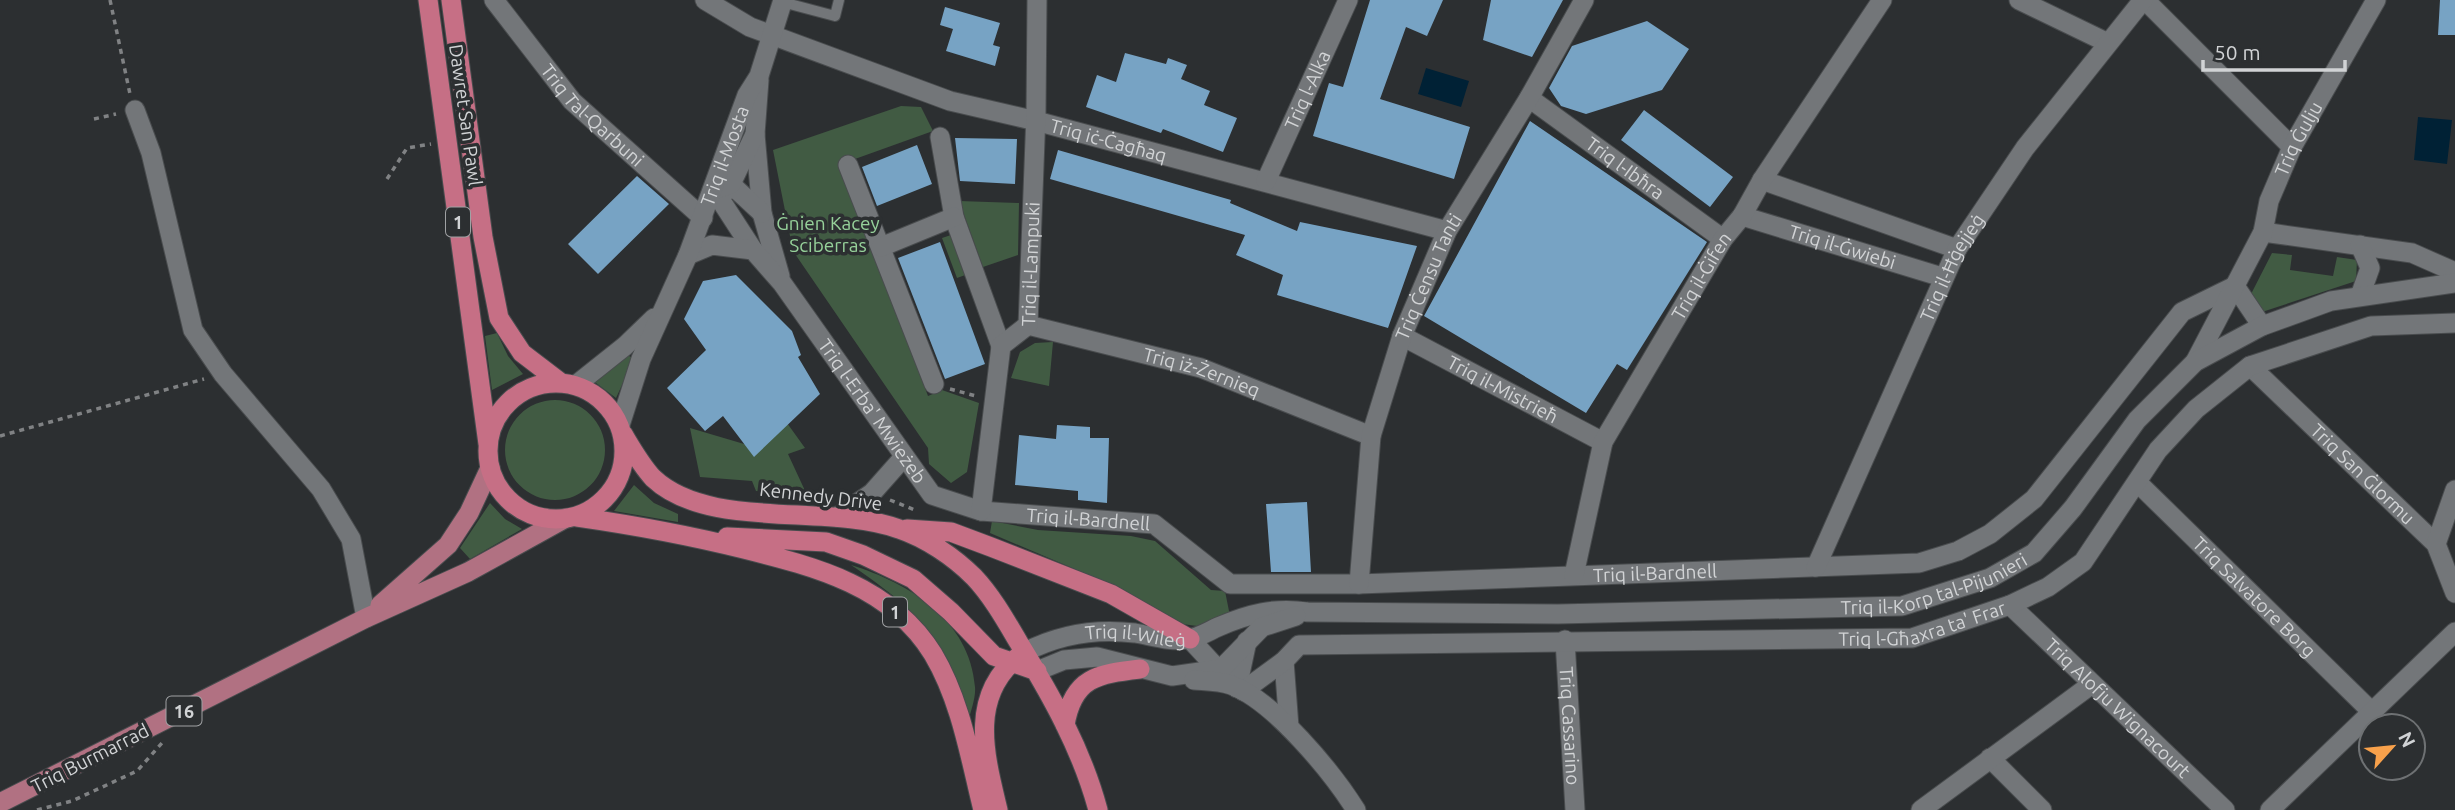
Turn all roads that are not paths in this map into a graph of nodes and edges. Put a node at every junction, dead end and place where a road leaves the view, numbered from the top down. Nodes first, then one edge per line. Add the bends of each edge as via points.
1 (428, 0) edge
2 (451, 0) edge
3 (494, 0) edge
4 (705, 0) edge
5 (839, 0) edge
6 (1037, 0) edge
7 (1348, 0) edge
8 (1584, 0) edge
9 (1882, 0) edge
10 (2018, 0) edge
11 (2144, 0) edge
12 (2376, 0) edge
13 (783, 1) edge
14 (774, 36) junction
15 (2106, 42) junction
16 (759, 76) junction
17 (1529, 98) junction
18 (135, 110) road end
19 (1036, 121) junction
20 (755, 134) junction
21 (940, 137) dead end
22 (2292, 147) junction
23 (848, 165) dead end
24 (1762, 180) junction
25 (1266, 181) junction
26 (714, 190) junction
27 (762, 213) junction
28 (1742, 216) junction
29 (954, 217) junction
30 (703, 218) junction
31 (1447, 231) junction
32 (2263, 232) junction
33 (1723, 239) junction
34 (2360, 245) junction
35 (881, 247) junction
36 (1957, 249) junction
37 (752, 250) junction
38 (688, 255) junction
39 (2455, 272) edge
40 (1942, 277) junction
41 (782, 283) junction
42 (2455, 283) edge
43 (2235, 286) junction
44 (2360, 296) junction
45 (662, 310) junction
46 (2455, 323) edge
47 (1028, 325) junction
48 (2262, 326) junction
49 (1402, 336) junction
50 (1001, 346) junction
51 (2195, 362) junction
52 (2250, 366) junction
53 (568, 384) junction
54 (934, 384) road end
55 (621, 430) junction
56 (1371, 436) junction
57 (1603, 442) junction
58 (488, 444) junction
59 (903, 458) junction
60 (490, 468) junction
61 (2138, 483) junction
62 (2455, 490) edge
63 (981, 512) junction
64 (837, 517) junction
65 (570, 518) junction
66 (899, 528) junction
67 (691, 536) junction
68 (2436, 544) junction
69 (1816, 567) junction
70 (1574, 575) junction
71 (1359, 584) junction
72 (2455, 593) edge
73 (2010, 605) junction
74 (1307, 612) junction
75 (366, 618) junction
76 (2455, 632) edge
77 (1190, 639) junction
78 (1565, 640) junction
79 (1017, 658) junction
80 (1284, 661) junction
81 (1140, 669) junction
82 (1037, 671) junction
83 (1233, 683) junction
84 (2092, 684) junction
85 (2371, 711) junction
86 (1065, 725) junction
87 (1289, 727) junction
88 (1990, 758) junction
89 (0, 803) edge
90 (984, 810) edge
91 (998, 810) edge
92 (1098, 810) edge
93 (1356, 810) edge
94 (1575, 810) edge
95 (1921, 810) edge
96 (2042, 810) edge
97 (2225, 810) edge
98 (2270, 810) edge

1 - 58 highway, Dawret San Pawl / 1
2 - 53 highway, Dawret San Pawl / 1 via 483,237 499,318 522,353
3 - 30 street, Triq Tal-Qarbuni via 572,101
4 - 14 street, Triq iċ-Ċagħaq
5 - 13 lane via 835,16
6 - 19 street, Triq il-Lampuki
7 - 25 street, Triq l-Alka
8 - 17 street, Triq Ċensu Tanti
9 - 24 street, Triq il-Ġifen
10 - 15 street
11 - 15 street, Triq il-Ħġejjeġ
11 - 22 street
12 - 22 street, Triq Ġulju
13 - 14 street, Triq il-Mosta
14 - 16 street, Triq il-Mosta
14 - 19 street, Triq iċ-Ċagħaq via 950,101
15 - 36 street, Triq il-Ħġejjeġ via 2025,148
16 - 20 street
16 - 26 street, Triq il-Mosta via 716,173
17 - 31 street, Triq Ċensu Tanti
17 - 33 street, Triq l-Ibħra
18 - 75 street via 151,153 193,330 223,374 321,489 351,539
19 - 25 street, Triq iċ-Ċagħaq
19 - 47 street, Triq il-Lampuki
20 - 26 street via 732,184
20 - 27 street, Triq l-Erba' Mwieżeb
21 - 29 street
22 - 32 street, Triq Ġulju via 2269,201
23 - 35 street
24 - 28 street, Triq il-Ġifen
24 - 36 street, Triq il-Ġwiebi
25 - 31 street, Triq iċ-Ċagħaq
26 - 27 street via 736,189
26 - 30 street, Triq il-Mosta
26 - 37 street, Triq l-Erba' Mwieżeb
27 - 41 street, Triq l-Erba' Mwieżeb
28 - 33 street, Triq il-Ġifen
28 - 40 street, Triq il-Ġwiebi
29 - 35 street
29 - 50 street
30 - 38 street, Triq il-Mosta
31 - 49 street, Triq Ċensu Tanti
32 - 34 street
32 - 43 street, Triq Ġulju
33 - 57 street, Triq il-Ġifen
34 - 39 street via 2412,253
34 - 44 street via 2370,268
35 - 54 street
36 - 40 street, Triq il-Ħġejjeġ
37 - 38 street via 712,245
37 - 41 street, Triq l-Erba' Mwieżeb
38 - 45 street, Triq il-Mosta
40 - 69 street, Triq il-Ħġejjeġ
41 - 59 street, Triq l-Erba' Mwieżeb
42 - 44 street, Triq il-Korp tal-Pijunieri
43 - 48 street
43 - 51 street, Triq Ġulju
43 - 69 street, Triq il-Bardnell via 2182,312 2034,499 1990,534 1958,551 1919,563
44 - 48 street, Triq il-Korp tal-Pijunieri
45 - 53 street, Triq il-Mosta via 625,346
45 - 55 street, Triq il-Mosta
46 - 52 street, Triq l-Għaxra ta' Frar via 2371,326
47 - 50 street, Triq il-Lampuki
47 - 56 street, Triq iż-Żernieq via 1201,368
48 - 51 street, Triq il-Korp tal-Pijunieri
49 - 56 street, Triq Ċensu Tanti
49 - 57 street, Triq il-Mistrieħ
50 - 63 street, Triq il-Lampuki
51 - 74 street, Triq il-Korp tal-Pijunieri via 2137,419 2073,508 2034,552 1990,578 1902,606 1558,614
52 - 61 street, Triq l-Għaxra ta' Frar via 2196,409 2158,450
52 - 68 street, Triq San Ġlormu
53 - 55 highway, 1 via 605,403
53 - 58 highway, 1 via 540,384 512,399 493,424
55 - 64 highway, Kennedy Drive / 1 via 653,477 690,500 712,508
55 - 65 highway via 623,463 613,490 599,504
56 - 71 street, Triq Ċensu Tanti
57 - 70 street, Triq il-Ġifen
58 - 60 highway, 1
59 - 63 street, Triq l-Erba' Mwieżeb via 932,495
59 - 64 street via 872,493
60 - 65 highway, 1 via 510,501 526,512 544,518
60 - 75 main road, Triq Burmarrad / 16 via 470,513 447,545
61 - 73 street, Triq l-Għaxra ta' Frar via 2083,562 2048,587
61 - 85 street, Triq Salvatore Borg
62 - 68 street
63 - 71 street, Triq il-Bardnell via 1154,524 1230,584
64 - 66 highway, Kennedy Drive / 1
65 - 67 highway, 1
65 - 75 main road, Triq Burmarrad / 16 via 468,572
66 - 77 highway via 951,532 991,547 1111,594
66 - 79 highway, Kennedy Drive / 1 via 950,556 975,579
67 - 79 highway via 816,541 863,555 913,579 994,656
67 - 90 highway, 1 via 832,573 862,587 905,621 932,653 950,687
68 - 72 street, Triq San Ġlormu
69 - 70 street, Triq il-Bardnell
70 - 71 street, Triq il-Bardnell
73 - 78 street, Triq l-Għaxra ta' Frar via 1912,638
73 - 84 street, Triq Alofju Wignacourt
74 - 77 street, Triq il-Korp tal-Pijunieri via 1264,611
74 - 83 street, Triq il-Korp tal-Pijunieri via 1262,627 1247,641
75 - 89 main road, Triq Burmarrad / 16
76 - 85 street
77 - 79 street, Triq il-Wileġ via 1133,633 1072,634 1049,640
77 - 83 street, Triq il-Wileġ
78 - 80 street, Triq l-Għaxra ta' Frar via 1299,645
78 - 94 street, Triq Cassarino
79 - 82 highway
79 - 91 highway via 992,692 982,726
80 - 83 street, Triq l-Għaxra ta' Frar
80 - 87 street
81 - 82 street via 1097,657 1064,660
81 - 83 street
81 - 86 highway via 1101,674 1089,681 1068,705
82 - 86 highway
83 - 87 street, Triq il-Wileġ
84 - 88 street
84 - 97 street, Triq Alofju Wignacourt
85 - 98 street
86 - 92 highway
87 - 93 street, Triq il-Wileġ via 1336,779
88 - 95 street
88 - 96 street

